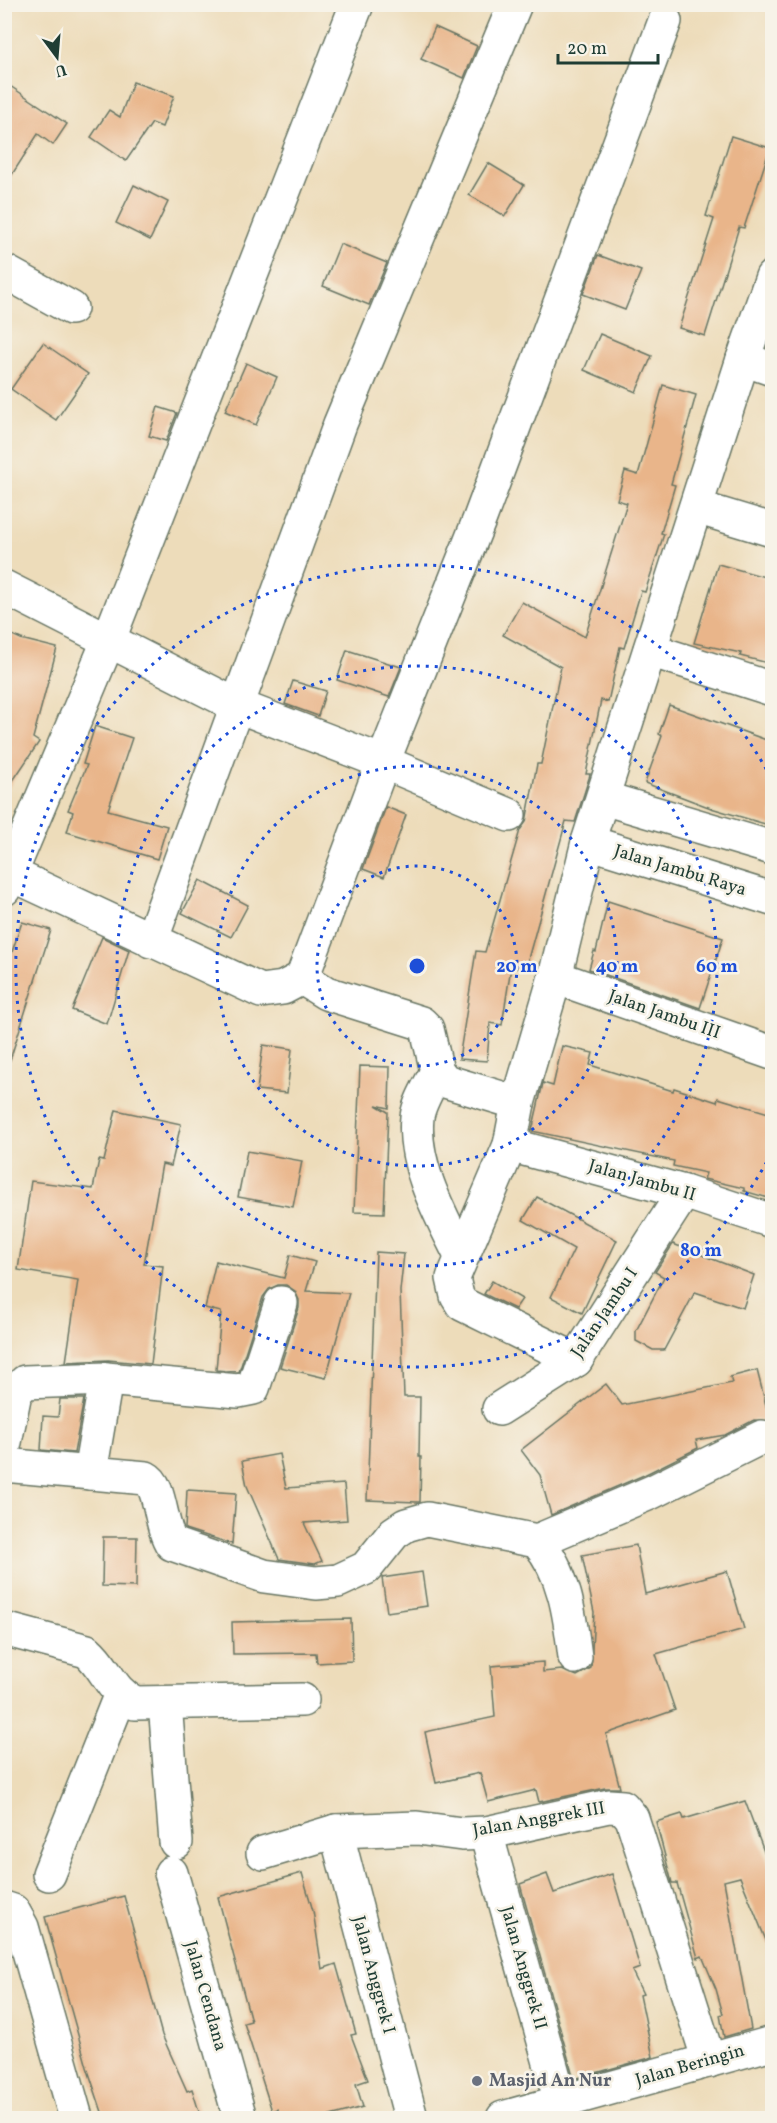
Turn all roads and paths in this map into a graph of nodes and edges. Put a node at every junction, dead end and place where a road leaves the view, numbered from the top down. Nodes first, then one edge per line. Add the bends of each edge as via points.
1 (357, 4) edge
2 (515, 4) edge
3 (665, 21) dead end
4 (4, 271) edge
5 (772, 277) edge
6 (71, 308) dead end
7 (758, 364) edge
8 (696, 507) junction
9 (772, 530) edge
10 (4, 586) edge
11 (109, 639) junction
12 (650, 650) junction
13 (772, 689) edge
14 (238, 706) junction
15 (383, 762) junction
16 (603, 798) junction
17 (509, 815) dead end
18 (15, 829) edge
19 (588, 842) junction
20 (772, 848) edge
21 (8, 881) edge
22 (772, 899) edge
23 (151, 941) junction
24 (555, 977) junction
25 (302, 978) junction
26 (772, 1053) edge
27 (437, 1071) junction
28 (518, 1102) junction
29 (510, 1145) junction
30 (684, 1192) junction
31 (772, 1221) edge
32 (461, 1256) junction
33 (281, 1303) dead end
34 (576, 1360) junction
35 (106, 1379) junction
36 (499, 1409) dead end
37 (762, 1437) dead end
38 (4, 1447) edge
39 (4, 1465) edge
40 (90, 1473) junction
41 (537, 1541) junction
42 (4, 1629) edge
43 (575, 1657) dead end
44 (120, 1696) junction
45 (302, 1700) dead end
46 (165, 1703) junction
47 (336, 1831) junction
48 (486, 1833) junction
49 (263, 1853) dead end
50 (49, 1874) dead end
51 (6, 1908) edge
52 (772, 2043) edge
53 (709, 2061) junction
54 (561, 2102) junction
55 (76, 2118) edge
56 (240, 2118) edge
57 (411, 2118) edge
58 (503, 2118) edge

1 - 11 street
2 - 14 street via 340,424
3 - 15 street via 480,518
4 - 6 street
5 - 7 street
7 - 8 street
8 - 9 street
8 - 12 street
10 - 11 street
11 - 14 street
11 - 18 street
12 - 13 street
12 - 16 street
14 - 15 street
14 - 23 street
15 - 17 street
15 - 25 street
16 - 19 street
16 - 20 street
18 - 21 street
19 - 22 street, Jalan Jambu Raya
19 - 24 street
21 - 23 street
23 - 25 street via 261,991 283,988
24 - 26 street, Jalan Jambu III
24 - 28 street
25 - 27 street via 326,993 421,1023 427,1029
27 - 28 street via 445,1081
27 - 32 street via 417,1116 419,1154 435,1202
28 - 29 street
29 - 30 street, Jalan Jambu II
29 - 32 street
30 - 31 street, Jalan Jambu II
30 - 34 street, Jalan Jambu I
32 - 34 street via 453,1278 462,1304
33 - 35 street via 253,1388 238,1391
34 - 36 street, Jalan Jambu I
35 - 38 street via 25,1382 15,1393
35 - 40 street
37 - 41 street via 652,1492
39 - 40 street
40 - 41 street via 150,1479 156,1489 164,1530 172,1544 264,1576 316,1583 338,1581 366,1568 394,1533 427,1519
41 - 43 street via 555,1565 571,1617
42 - 44 street via 87,1651
44 - 46 street via 135,1703
44 - 50 street
45 - 46 street
46 - 56 street, Jalan Cendana via 173,1858
47 - 48 street, Jalan Anggrek III via 417,1828
47 - 49 street, Jalan Anggrek III
47 - 57 street, Jalan Anggrek I
48 - 53 street, Jalan Anggrek III via 609,1806 623,1807 632,1818
48 - 54 street, Jalan Anggrek II
51 - 55 street via 13,1911 22,1927
52 - 53 street, Jalan Beringin
53 - 54 street, Jalan Beringin
54 - 58 street, Jalan Beringin

